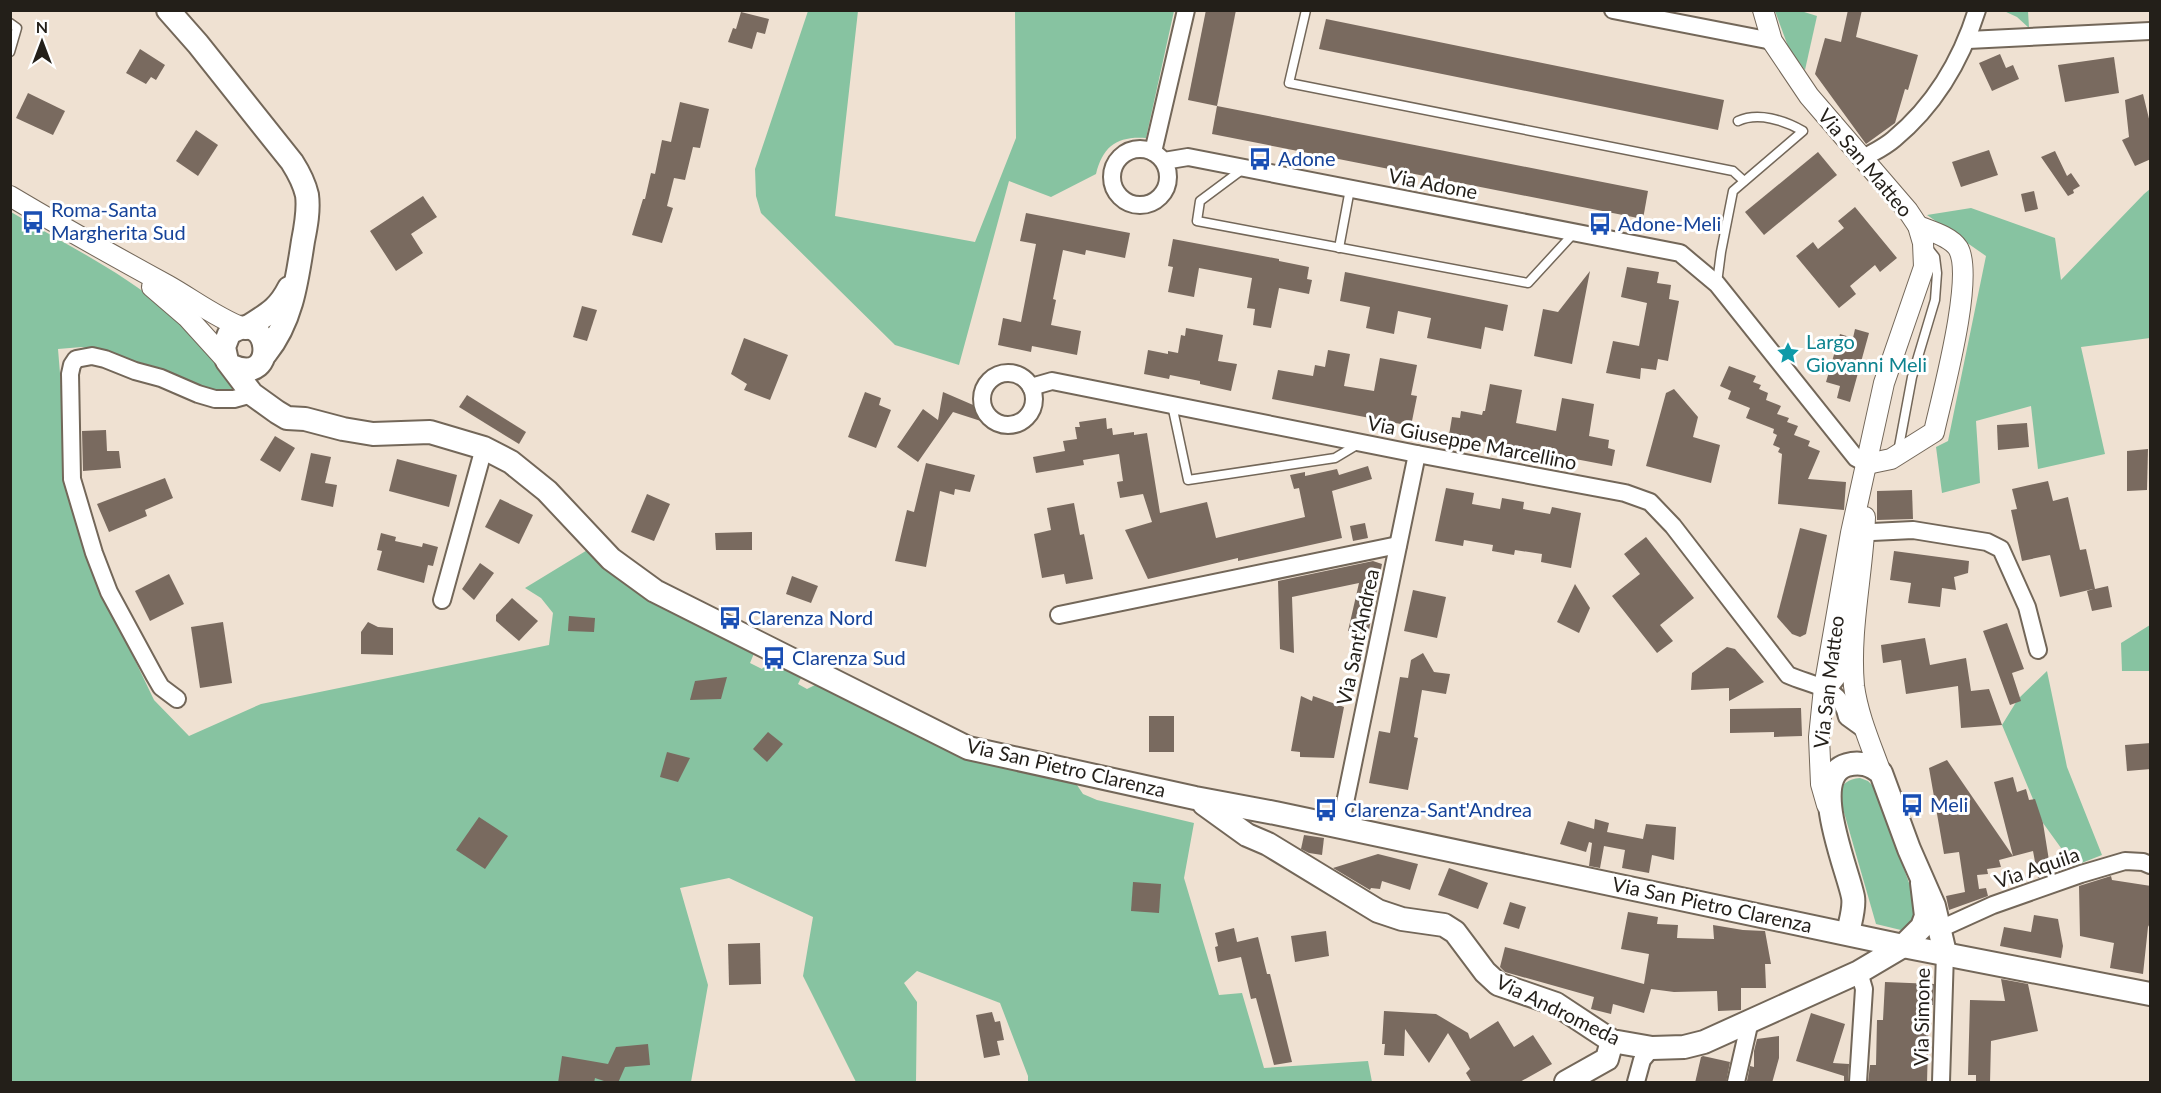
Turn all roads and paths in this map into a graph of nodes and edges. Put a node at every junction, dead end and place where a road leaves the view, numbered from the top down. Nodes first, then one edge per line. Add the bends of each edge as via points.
1 (168, 10) edge
2 (1186, 10) edge
3 (1306, 10) edge
4 (1613, 10) edge
5 (1763, 10) edge
6 (1977, 10) edge
7 (10, 23) edge
8 (2151, 31) edge
9 (1968, 40) junction
10 (1772, 41) junction
11 (10, 52) edge
12 (1738, 121) dead end
13 (1862, 159) junction
14 (1244, 168) junction
15 (1744, 181) junction
16 (1350, 189) junction
17 (10, 196) edge
18 (1575, 233) junction
19 (1920, 235) junction
20 (1339, 248) junction
21 (123, 262) junction
22 (299, 268) junction
23 (1717, 284) junction
24 (244, 328) junction
25 (263, 358) junction
26 (230, 363) junction
27 (1031, 387) dead end
28 (252, 394) junction
29 (1172, 405) junction
30 (305, 419) junction
31 (1360, 443) junction
32 (484, 448) junction
33 (1417, 454) junction
34 (1897, 455) junction
35 (1867, 464) junction
36 (1858, 533) junction
37 (1398, 545) junction
38 (442, 600) dead end
39 (1059, 615) dead end
40 (1857, 616) junction
41 (2038, 650) dead end
42 (1824, 688) junction
43 (177, 699) dead end
44 (1865, 730) junction
45 (1881, 774) junction
46 (1195, 798) junction
47 (1275, 813) junction
48 (1830, 814) junction
49 (1340, 827) junction
50 (1268, 844) junction
51 (2151, 865) edge
52 (1922, 883) junction
53 (1940, 929) junction
54 (1848, 933) junction
55 (1903, 946) junction
56 (1945, 953) junction
57 (1859, 972) junction
58 (2151, 994) edge
59 (1750, 1021) junction
60 (1612, 1041) junction
61 (1652, 1048) junction
62 (1566, 1083) edge
63 (1636, 1083) edge
64 (1736, 1083) edge
65 (1858, 1083) edge
66 (1941, 1083) edge

1 - 22 main road via 303,179 308,215
2 - 14 street, Via Adone via 1159,156 1188,157
3 - 15 lane via 1289,83 1733,171
4 - 10 street
5 - 10 street, Via San Matteo
6 - 9 street
7 - 11 lane via 17,28
8 - 9 street
9 - 13 street via 1938,94 1893,141
10 - 13 street, Via San Matteo via 1809,96
12 - 15 lane via 1758,117 1787,122 1803,131
13 - 19 street, Via San Matteo via 1908,211
14 - 16 street, Via Adone
14 - 20 lane via 1200,201 1197,221
15 - 23 lane via 1732,191
16 - 18 street, Via Adone
16 - 20 lane
17 - 21 street
18 - 20 lane via 1528,283
18 - 23 street, Via Adone via 1680,253
19 - 34 lane via 1935,257 1935,300 1912,377
19 - 34 street via 1952,241 1959,249 1961,302 1934,432
19 - 35 street, Via San Matteo via 1924,267 1884,383
21 - 24 street via 221,319
21 - 26 street via 188,318
22 - 24 main road via 281,303
22 - 25 main road via 284,322
23 - 35 street, Via Adone via 1856,458
24 - 25 main road via 259,333 263,339
24 - 26 main road via 225,340
25 - 26 main road via 247,370
25 - 30 main road via 261,378 266,389 274,399
26 - 28 main road, Via San Pietro Clarenza
27 - 29 street, Via Giuseppe Marcellino via 1052,381
28 - 30 main road, Via San Pietro Clarenza via 287,418
28 - 43 street via 215,399 92,356 76,359 72,365 72,479 94,553 154,675 161,687
29 - 31 street, Via Giuseppe Marcellino
29 - 31 lane via 1188,480 1335,458
30 - 32 main road, Via San Pietro Clarenza via 374,434 430,432
31 - 33 street, Via Giuseppe Marcellino
32 - 38 street
32 - 46 main road, Via San Pietro Clarenza via 510,462 547,491 611,559 655,591 968,748
33 - 37 street, Via Sant'Andrea
33 - 42 street, Via Giuseppe Marcellino via 1625,493 1650,502 1673,526 1788,675
34 - 35 street
35 - 36 street, Via San Matteo
36 - 40 street, Via San Matteo
36 - 41 street via 1913,530 1987,542 2001,549 2027,607
36 - 42 street, Via San Matteo
37 - 39 street
37 - 49 street, Via Sant'Andrea
40 - 42 street via 1846,624 1839,674
40 - 44 street, Via San Matteo via 1854,687
42 - 44 street via 1845,704 1847,717
42 - 48 street, Via San Matteo via 1819,762
44 - 45 street, Via San Matteo
45 - 48 main road via 1871,765 1859,763 1836,770 1830,783
45 - 52 main road, Via San Matteo
46 - 47 main road, Via San Pietro Clarenza
46 - 50 main road, Via Andromeda via 1247,835
47 - 49 main road, Via San Pietro Clarenza
47 - 50 main road via 1263,827
48 - 54 main road, Via San Matteo via 1854,900
49 - 54 main road, Via San Pietro Clarenza
50 - 60 main road, Via Andromeda via 1378,911 1444,925 1455,932 1498,984 1556,1004
51 - 53 street, Via Aquila via 2125,861 2081,874 1993,904
52 - 53 main road, Via San Matteo
52 - 55 main road, Via Andromeda via 1926,916 1922,927
53 - 56 main road, Via San Matteo
54 - 55 main road, Via San Pietro Clarenza
55 - 56 main road, Via San Pietro Clarenza
55 - 57 main road, Via Andromeda
56 - 58 main road, Via San Pietro Clarenza
56 - 66 street, Via Simone
57 - 59 main road, Via Andromeda
57 - 65 street via 1864,989
59 - 61 main road, Via Andromeda via 1704,1042
59 - 64 street
60 - 61 main road, Via Andromeda
60 - 62 main road via 1607,1059
61 - 63 street via 1642,1060

